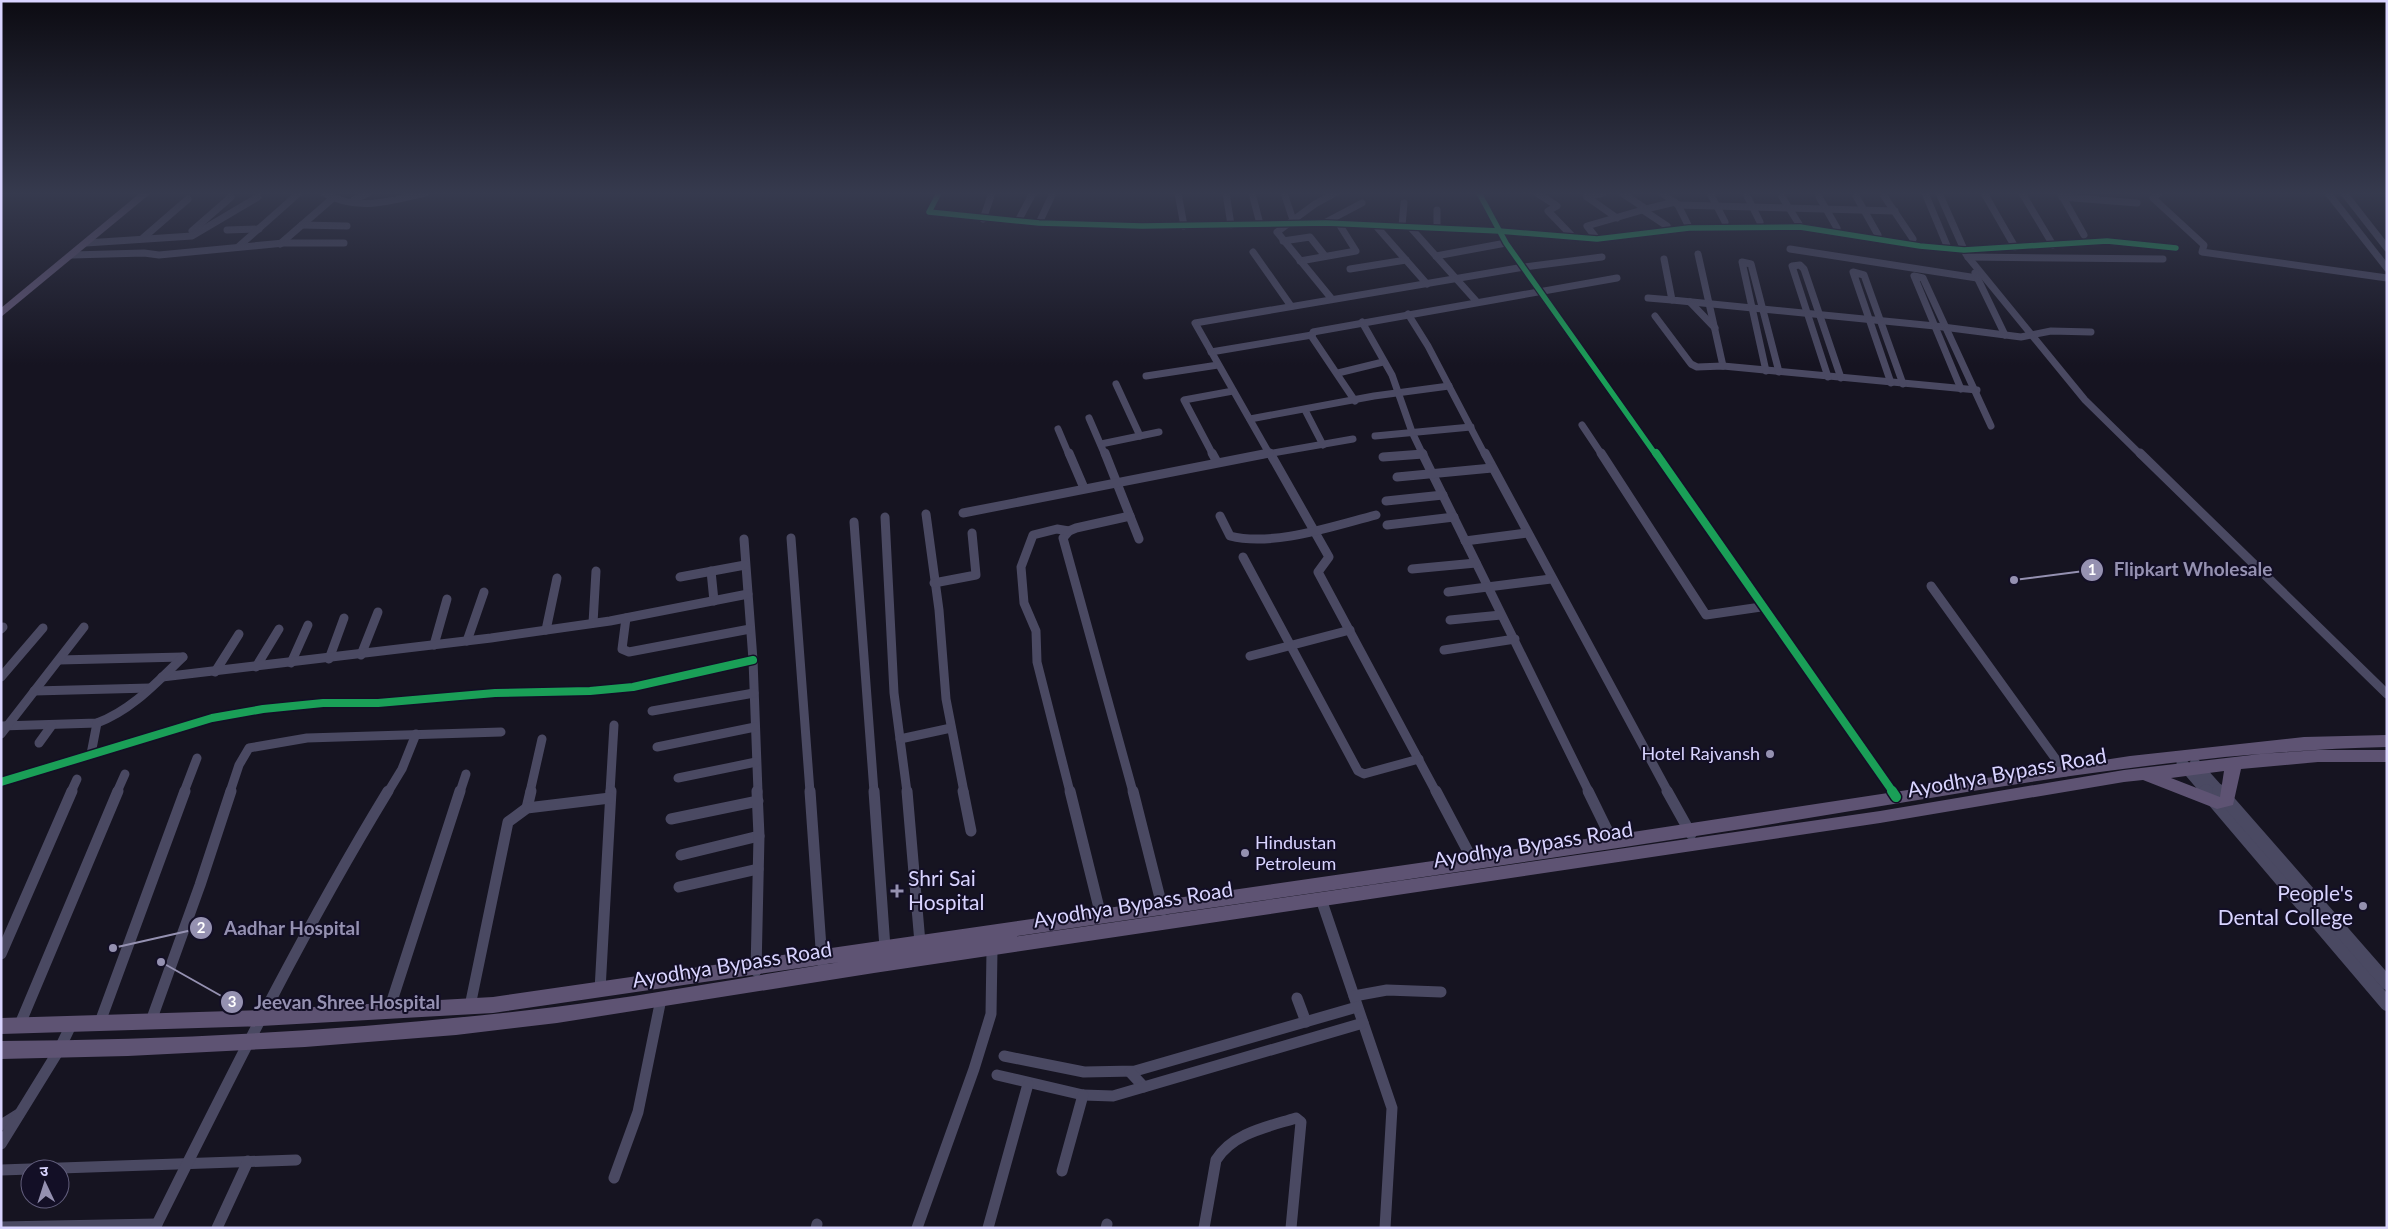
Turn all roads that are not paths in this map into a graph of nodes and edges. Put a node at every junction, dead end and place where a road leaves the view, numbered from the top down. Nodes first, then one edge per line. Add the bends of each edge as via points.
1 (66, 250) edge
2 (77, 250) edge
3 (205, 250) edge
4 (1291, 250) edge
5 (1321, 250) edge
6 (1356, 250) edge
7 (1397, 250) edge
8 (1431, 250) edge
9 (1466, 250) edge
10 (1512, 250) edge
11 (1799, 250) edge
12 (1955, 250) edge
13 (1964, 250) edge
14 (1992, 250) edge
15 (2202, 250) edge
16 (2373, 250) edge
17 (1253, 252) dead end
18 (1698, 254) dead end
19 (1966, 254) junction
20 (72, 255) junction
21 (1325, 256) junction
22 (1436, 256) junction
23 (1602, 257) dead end
24 (1664, 259) dead end
25 (2164, 259) dead end
26 (1406, 260) junction
27 (1300, 261) junction
28 (1524, 266) junction
29 (2387, 268) edge
30 (1350, 269) dead end
31 (1617, 278) dead end
32 (1977, 278) junction
33 (2387, 278) edge
34 (1458, 279) junction
35 (1427, 284) junction
36 (1542, 291) junction
37 (1331, 298) junction
38 (1648, 298) dead end
39 (1672, 300) junction
40 (1477, 302) junction
41 (1690, 302) junction
42 (1, 304) edge
43 (1711, 305) junction
44 (1291, 306) junction
45 (1753, 309) junction
46 (1761, 310) junction
47 (1, 314) edge
48 (1408, 314) junction
49 (1807, 314) junction
50 (1820, 315) junction
51 (1655, 316) dead end
52 (1869, 319) junction
53 (1880, 320) junction
54 (1362, 322) junction
55 (1935, 326) junction
56 (1715, 328) junction
57 (1946, 328) junction
58 (2091, 332) dead end
59 (2029, 334) junction
60 (1312, 335) junction
61 (2005, 335) junction
62 (1211, 352) junction
63 (1383, 362) junction
64 (1218, 365) junction
65 (1723, 366) junction
66 (1766, 371) junction
67 (1779, 372) junction
68 (1338, 373) junction
69 (1146, 376) dead end
70 (1828, 377) junction
71 (1841, 378) junction
72 (1891, 383) junction
73 (1116, 384) dead end
74 (1903, 384) junction
75 (1449, 386) junction
76 (1961, 389) junction
77 (1976, 390) junction
78 (1233, 391) junction
79 (1397, 391) junction
80 (1355, 401) junction
81 (1305, 410) junction
82 (1089, 418) dead end
83 (1250, 419) junction
84 (1582, 425) dead end
85 (1991, 426) dead end
86 (1471, 427) junction
87 (1058, 430) dead end
88 (1159, 432) dead end
89 (1412, 432) junction
90 (1140, 436) junction
91 (1375, 436) dead end
92 (1353, 439) dead end
93 (1101, 444) junction
94 (1323, 445) junction
95 (1423, 454) junction
96 (1270, 455) junction
97 (1383, 457) dead end
98 (1217, 462) junction
99 (1492, 468) junction
100 (1432, 473) junction
101 (1397, 477) dead end
102 (1117, 482) junction
103 (1084, 488) junction
104 (1443, 495) junction
105 (1386, 501) dead end
106 (963, 513) dead end
107 (926, 514) dead end
108 (1376, 515) dead end
109 (1130, 516) junction
110 (1220, 516) dead end
111 (885, 517) dead end
112 (1454, 517) junction
113 (854, 522) dead end
114 (1387, 526) dead end
115 (1312, 530) junction
116 (1069, 531) junction
117 (972, 533) dead end
118 (1527, 533) junction
119 (791, 538) dead end
120 (1139, 539) dead end
121 (744, 540) dead end
122 (1465, 541) junction
123 (1243, 558) dead end
124 (1476, 563) junction
125 (745, 565) junction
126 (1412, 569) dead end
127 (596, 570) dead end
128 (711, 571) junction
129 (680, 577) dead end
130 (557, 578) dead end
131 (1551, 579) junction
132 (934, 583) junction
133 (1488, 586) junction
134 (1931, 586) dead end
135 (484, 592) dead end
136 (1448, 592) dead end
137 (748, 594) junction
138 (447, 599) dead end
139 (714, 600) junction
140 (1761, 607) junction
141 (378, 612) dead end
142 (1501, 615) junction
143 (344, 618) dead end
144 (626, 618) junction
145 (1450, 620) dead end
146 (593, 623) junction
147 (308, 625) dead end
148 (84, 627) dead end
149 (43, 628) dead end
150 (279, 629) dead end
151 (750, 629) junction
152 (546, 630) junction
153 (1350, 630) junction
154 (239, 634) dead end
155 (1515, 639) junction
156 (467, 641) junction
157 (434, 645) junction
158 (1291, 645) junction
159 (1444, 650) dead end
160 (361, 655) junction
161 (1250, 656) dead end
162 (329, 659) junction
163 (59, 660) junction
164 (753, 660) junction
165 (291, 663) junction
166 (256, 667) junction
167 (215, 672) junction
168 (1, 677) edge
169 (162, 677) junction
170 (150, 688) junction
171 (34, 691) junction
172 (754, 693) junction
173 (2387, 694) edge
174 (652, 711) dead end
175 (97, 723) junction
176 (52, 725) junction
177 (614, 725) dead end
178 (755, 727) junction
179 (951, 728) junction
180 (3, 729) edge
181 (501, 732) dead end
182 (416, 734) junction
183 (542, 739) dead end
184 (900, 739) junction
185 (2387, 741) edge
186 (2319, 742) junction
187 (39, 743) dead end
188 (657, 747) dead end
189 (91, 754) junction
190 (2331, 756) junction
191 (2387, 756) edge
192 (197, 758) dead end
193 (1419, 760) junction
194 (756, 762) junction
195 (2188, 762) junction
196 (2236, 764) junction
197 (2065, 772) junction
198 (125, 774) dead end
199 (466, 774) dead end
200 (2142, 774) junction
201 (678, 778) dead end
202 (77, 779) dead end
203 (1, 782) edge
204 (1896, 797) junction
205 (610, 798) junction
206 (758, 801) junction
207 (2222, 802) junction
208 (527, 808) junction
209 (671, 819) dead end
210 (971, 831) dead end
211 (759, 836) junction
212 (1693, 836) junction
213 (1613, 842) junction
214 (681, 855) dead end
215 (1473, 861) junction
216 (758, 869) junction
217 (679, 887) dead end
218 (1321, 899) junction
219 (1164, 915) junction
220 (1101, 916) junction
221 (1007, 930) junction
222 (885, 948) junction
223 (1000, 949) junction
224 (909, 950) junction
225 (1, 954) edge
226 (823, 965) junction
227 (756, 966) junction
228 (2387, 983) edge
229 (756, 984) junction
230 (600, 990) junction
231 (1440, 992) dead end
232 (1297, 998) dead end
233 (661, 999) junction
234 (1355, 1001) junction
235 (2387, 1004) edge
236 (470, 1006) junction
237 (388, 1010) junction
238 (261, 1018) junction
239 (151, 1021) junction
240 (100, 1022) junction
241 (1306, 1022) junction
242 (72, 1023) junction
243 (1363, 1023) junction
244 (20, 1024) junction
245 (1, 1026) edge
246 (248, 1042) junction
247 (1, 1050) edge
248 (59, 1050) junction
249 (1004, 1056) dead end
250 (1130, 1072) junction
251 (997, 1075) dead end
252 (1028, 1084) junction
253 (1144, 1087) junction
254 (1083, 1095) junction
255 (21, 1112) junction
256 (1, 1125) edge
257 (631, 1134) joint
258 (1, 1144) edge
259 (296, 1160) dead end
260 (248, 1161) junction
261 (187, 1162) junction
262 (70, 1167) edge
263 (20, 1169) edge
264 (1, 1170) edge
265 (1062, 1171) dead end
266 (614, 1178) dead end
267 (156, 1226) edge
268 (1, 1227) edge
269 (217, 1228) edge
270 (917, 1228) edge
271 (988, 1228) edge
272 (1204, 1228) edge
273 (1291, 1228) edge
274 (1385, 1228) edge

1 - 42 main road
2 - 20 main road
3 - 20 street via 160,255
4 - 27 street
5 - 21 street
6 - 21 street
7 - 26 street
8 - 22 street
9 - 22 street
10 - 28 street
11 - 32 street
12 - 19 street
13 - 19 street
14 - 19 street
15 - 33 street
16 - 29 street
17 - 44 street
18 - 43 street
19 - 25 street
19 - 32 street
19 - 59 street
20 - 47 main road
21 - 27 street
22 - 34 street
23 - 28 street
24 - 39 street
26 - 30 street
26 - 35 street
27 - 37 street
28 - 34 street
28 - 36 street
31 - 36 street
32 - 61 street
34 - 35 street
34 - 40 street
35 - 37 street
36 - 40 street
36 - 140 street
37 - 44 street
38 - 39 street
39 - 41 street
40 - 48 street
41 - 43 street
41 - 56 street
43 - 45 street
43 - 56 street
44 - 62 street via 1195,323
45 - 46 street
45 - 46 street via 1742,262 1751,264
45 - 66 street
46 - 49 street
46 - 67 street
48 - 54 street
48 - 75 street
49 - 50 street
49 - 50 street via 1792,266 1804,268
49 - 70 street
50 - 52 street
50 - 71 street
51 - 65 street via 1691,364 1697,367
52 - 53 street
52 - 53 street via 1853,272 1864,275
52 - 72 street
53 - 55 street
53 - 74 street
54 - 60 street via 1313,332
54 - 63 street
55 - 57 street
55 - 57 street via 1914,276 1923,278
55 - 76 street
56 - 65 street
57 - 61 street
57 - 77 street
58 - 59 street
59 - 61 street via 2021,337
59 - 173 street via 2085,400
60 - 62 street
60 - 68 street
62 - 64 street
63 - 68 street
63 - 79 street
64 - 69 street
64 - 78 street
65 - 66 street
66 - 67 street
67 - 70 street
68 - 80 street
70 - 71 street
71 - 72 street
72 - 74 street
73 - 90 street
74 - 76 street
75 - 79 street
75 - 86 street
76 - 77 street
77 - 85 street
78 - 83 street
78 - 98 street via 1184,400
79 - 80 street
79 - 89 street
80 - 81 street
81 - 83 street
81 - 94 street
82 - 93 street
83 - 96 street
84 - 140 street via 1706,615
86 - 89 street
86 - 99 street
87 - 103 street
88 - 90 street
89 - 91 street
89 - 95 street
90 - 93 street
92 - 94 street
93 - 102 street
94 - 96 street
95 - 97 street
95 - 100 street
96 - 98 street
96 - 115 street
98 - 102 street
99 - 100 street
99 - 118 street
100 - 101 street
100 - 104 street
102 - 103 street
102 - 109 street
103 - 106 street
104 - 105 street
104 - 112 street
107 - 132 street
108 - 115 street
109 - 116 street
109 - 120 street
110 - 115 street via 1227,532 1234,538 1252,539
111 - 184 street via 894,693
112 - 114 street
112 - 122 street
113 - 222 street
115 - 153 street via 1329,557 1318,572
116 - 219 street via 1063,538
116 - 220 street via 1057,529 1033,535 1021,567 1024,603 1036,631 1037,662
117 - 132 street via 976,575
118 - 122 street
118 - 131 street
119 - 226 street
121 - 125 street
122 - 124 street
123 - 158 street
124 - 126 street
124 - 133 street
125 - 128 street
125 - 137 street
127 - 146 street
128 - 129 street
128 - 139 street
130 - 152 street
131 - 133 street
131 - 212 street
132 - 179 street
133 - 136 street
133 - 142 street
134 - 197 street
135 - 156 street
137 - 139 street
137 - 151 street
138 - 157 street
139 - 144 street
140 - 204 street
141 - 160 street
142 - 145 street
142 - 155 street
143 - 162 street
144 - 146 street
144 - 151 street via 622,649 629,652
146 - 152 street
147 - 165 street
148 - 163 street
149 - 168 street
150 - 166 street
151 - 164 street
152 - 156 street
153 - 158 street
153 - 193 street
154 - 167 street
155 - 159 street
155 - 213 street
156 - 157 street
157 - 160 street
158 - 161 street
158 - 193 street via 1360,773
160 - 162 street
162 - 165 street
163 - 169 street via 183,657
163 - 171 street
164 - 172 street
164 - 189 street via 632,687 263,709 212,718
165 - 166 street
166 - 167 street
167 - 169 street
169 - 170 street
170 - 171 street
170 - 175 street via 116,716
171 - 180 street
172 - 174 street
172 - 178 street
175 - 176 street
175 - 189 street
176 - 180 street
176 - 187 street
177 - 205 street
178 - 188 street
178 - 194 street
179 - 184 street
179 - 210 street
181 - 182 street
182 - 238 street via 402,769 346,860
182 - 239 street via 307,738 250,748 239,765
183 - 208 street
184 - 224 street via 910,815
185 - 186 main road, Ayodhya Bypass Road
186 - 190 main road
186 - 195 main road, Ayodhya Bypass Road
189 - 203 street
190 - 191 main road, Ayodhya Bypass Road
190 - 196 main road, Ayodhya Bypass Road
192 - 240 street
193 - 215 street
194 - 201 street
194 - 206 street
195 - 196 main road, Ayodhya Bypass Road
195 - 197 main road, Ayodhya Bypass Road
195 - 200 main road, Ayodhya Bypass Road
195 - 207 street
196 - 207 main road
197 - 204 main road, Ayodhya Bypass Road
198 - 244 street
199 - 237 street
200 - 207 main road
200 - 212 main road, Ayodhya Bypass Road via 1880,817
202 - 225 street
204 - 212 main road, Ayodhya Bypass Road
205 - 208 street
205 - 230 street
206 - 209 street
206 - 211 street
207 - 228 street
207 - 235 street
208 - 236 street via 508,822
211 - 214 street
211 - 216 street
212 - 213 main road, Ayodhya Bypass Road
212 - 218 main road, Ayodhya Bypass Road
213 - 215 main road, Ayodhya Bypass Road
215 - 219 main road, Ayodhya Bypass Road
216 - 217 street
216 - 227 street
218 - 219 main road, Ayodhya Bypass Road
218 - 234 street
219 - 220 main road, Ayodhya Bypass Road
219 - 223 main road, Ayodhya Bypass Road
220 - 221 main road, Ayodhya Bypass Road
221 - 223 main road
221 - 224 main road, Ayodhya Bypass Road
222 - 224 main road, Ayodhya Bypass Road
222 - 226 main road, Ayodhya Bypass Road
223 - 224 main road, Ayodhya Bypass Road
223 - 270 street via 991,985 991,1014
224 - 226 main road, Ayodhya Bypass Road
226 - 227 main road, Ayodhya Bypass Road
226 - 229 main road, Ayodhya Bypass Road
227 - 229 street
227 - 230 main road, Ayodhya Bypass Road
229 - 233 main road, Ayodhya Bypass Road
230 - 236 main road, Ayodhya Bypass Road
231 - 234 street via 1387,990
232 - 241 street
233 - 246 main road, Ayodhya Bypass Road via 415,1031
233 - 257 street
234 - 241 street
234 - 243 street
236 - 237 main road, Ayodhya Bypass Road
237 - 238 main road, Ayodhya Bypass Road
238 - 239 main road, Ayodhya Bypass Road
238 - 246 street
239 - 240 main road, Ayodhya Bypass Road
240 - 242 main road, Ayodhya Bypass Road
241 - 250 street
242 - 244 main road, Ayodhya Bypass Road
242 - 248 street
243 - 253 street
243 - 274 street via 1392,1108
244 - 245 main road, Ayodhya Bypass Road
246 - 248 main road, Ayodhya Bypass Road
246 - 261 street
247 - 248 main road, Ayodhya Bypass Road
248 - 255 street
249 - 250 street via 1074,1072
250 - 253 street
251 - 252 street
252 - 254 street
252 - 271 street
253 - 254 street via 1113,1096
254 - 265 street
255 - 256 street
255 - 258 street
257 - 266 street
259 - 260 street
260 - 261 street
260 - 269 street
261 - 262 street
261 - 267 street
263 - 264 street
267 - 268 street
272 - 273 street via 1220,1152 1232,1141 1296,1118 1301,1122

